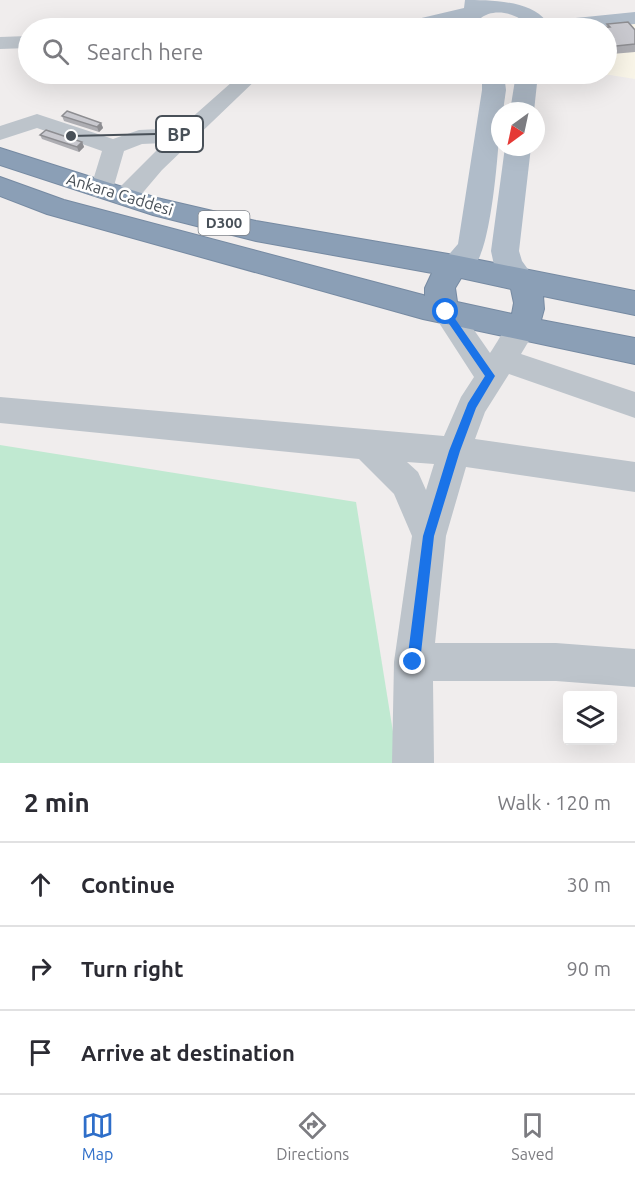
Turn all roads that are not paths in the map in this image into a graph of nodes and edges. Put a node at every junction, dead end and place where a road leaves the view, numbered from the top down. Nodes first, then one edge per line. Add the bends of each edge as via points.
1 (621, 0) edge
2 (517, 5) edge
3 (473, 14) edge
4 (453, 18) edge
5 (534, 18) edge
6 (635, 18) edge
7 (617, 20) edge
8 (18, 42) edge
9 (0, 43) edge
10 (241, 84) edge
11 (494, 84) edge
12 (526, 84) edge
13 (523, 102) edge
14 (0, 133) edge
15 (187, 135) junction
16 (114, 147) junction
17 (0, 156) edge
18 (517, 156) edge
19 (0, 186) edge
20 (114, 194) junction
21 (454, 266) junction
22 (520, 279) junction
23 (635, 303) edge
24 (446, 312) junction
25 (522, 329) junction
26 (635, 351) edge
27 (496, 368) junction
28 (635, 405) edge
29 (0, 410) edge
30 (367, 445) junction
31 (454, 451) junction
32 (635, 477) edge
33 (429, 536) junction
34 (413, 662) junction
35 (635, 668) edge
36 (413, 763) edge

1 - 2 main road
2 - 3 main road via 482,8
2 - 5 main road
3 - 4 main road
6 - 7 main road
8 - 9 street
10 - 15 street
11 - 21 main road via 472,244
12 - 13 main road
14 - 16 street via 38,122
15 - 16 street via 140,137
15 - 20 street
16 - 20 street
17 - 20 highway, Ankara Caddesi / D300
18 - 22 main road via 505,251 509,265
19 - 24 highway, Ankara Caddesi / D300 via 57,207
20 - 21 highway, Ankara Caddesi / D300 via 256,231
21 - 22 highway, Ankara Caddesi / D300
21 - 24 highway via 439,286
22 - 23 highway, Ankara Caddesi / D300
22 - 25 highway via 531,302
24 - 25 highway, Ankara Caddesi / D300
24 - 27 street
25 - 26 highway, Ankara Caddesi / D300
25 - 27 street
27 - 28 street
27 - 31 street via 472,406
29 - 30 street
30 - 31 street
30 - 33 street via 406,483
31 - 32 street
31 - 33 street
33 - 34 street
34 - 35 street via 556,662
34 - 36 street

